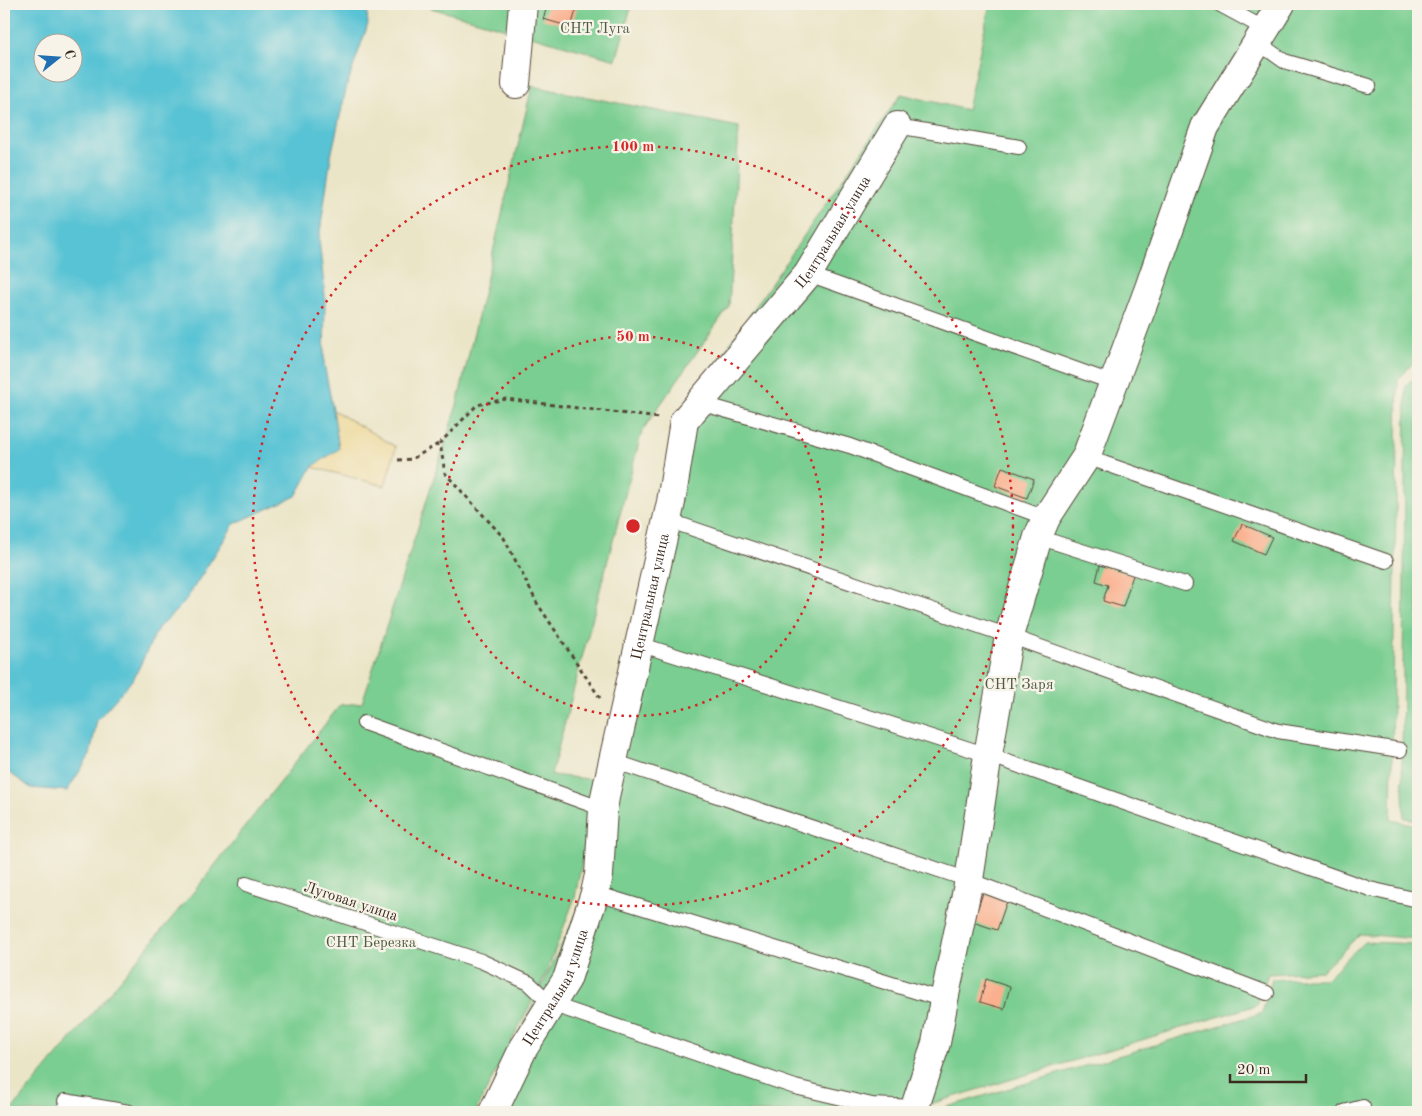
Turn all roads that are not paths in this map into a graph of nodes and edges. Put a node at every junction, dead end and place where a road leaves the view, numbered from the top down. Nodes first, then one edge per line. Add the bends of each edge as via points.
1 (522, 4) edge
2 (1219, 4) edge
3 (1281, 4) edge
4 (1261, 36) junction
5 (516, 84) dead end
6 (1369, 86) dead end
7 (897, 126) joint
8 (1020, 147) dead end
9 (808, 274) junction
10 (1114, 383) junction
11 (692, 412) junction
12 (1086, 457) junction
13 (667, 520) junction
14 (1042, 528) junction
15 (1386, 561) dead end
16 (1185, 584) dead end
17 (1009, 636) junction
18 (639, 644) junction
19 (364, 723) dead end
20 (1400, 750) dead end
21 (988, 755) junction
22 (613, 761) junction
23 (603, 809) junction
24 (969, 880) junction
25 (246, 884) dead end
26 (595, 893) junction
27 (1418, 900) edge
28 (1267, 993) dead end
29 (944, 1000) junction
30 (550, 1004) junction
31 (65, 1101) dead end
32 (1363, 1107) dead end
33 (916, 1110) edge
34 (129, 1112) edge
35 (493, 1112) edge
36 (1344, 1112) edge

1 - 5 street
2 - 4 lane
3 - 4 street
4 - 6 lane via 1284,62
4 - 10 street via 1205,127
7 - 8 lane
7 - 9 street, Центральная улица
9 - 10 lane
9 - 11 street, Центральная улица
10 - 12 street
11 - 13 street, Центральная улица
11 - 14 lane via 850,446
12 - 14 street
12 - 15 lane
13 - 17 lane
13 - 18 street, Центральная улица
14 - 16 lane
14 - 17 street
17 - 20 lane via 1278,730
17 - 21 street
18 - 21 lane
18 - 22 street, Центральная улица
19 - 23 lane
21 - 24 street
21 - 27 lane via 1370,889
22 - 23 street, Центральная улица
22 - 24 lane
23 - 26 street, Центральная улица
24 - 28 lane
24 - 29 street
25 - 30 lane, Луговая улица via 481,961 529,984
26 - 29 lane
26 - 30 street, Центральная улица via 567,979
29 - 33 street via 936,1043
30 - 33 lane via 796,1086 872,1105
30 - 35 street, Центральная улица via 523,1049
31 - 34 lane
32 - 36 lane

